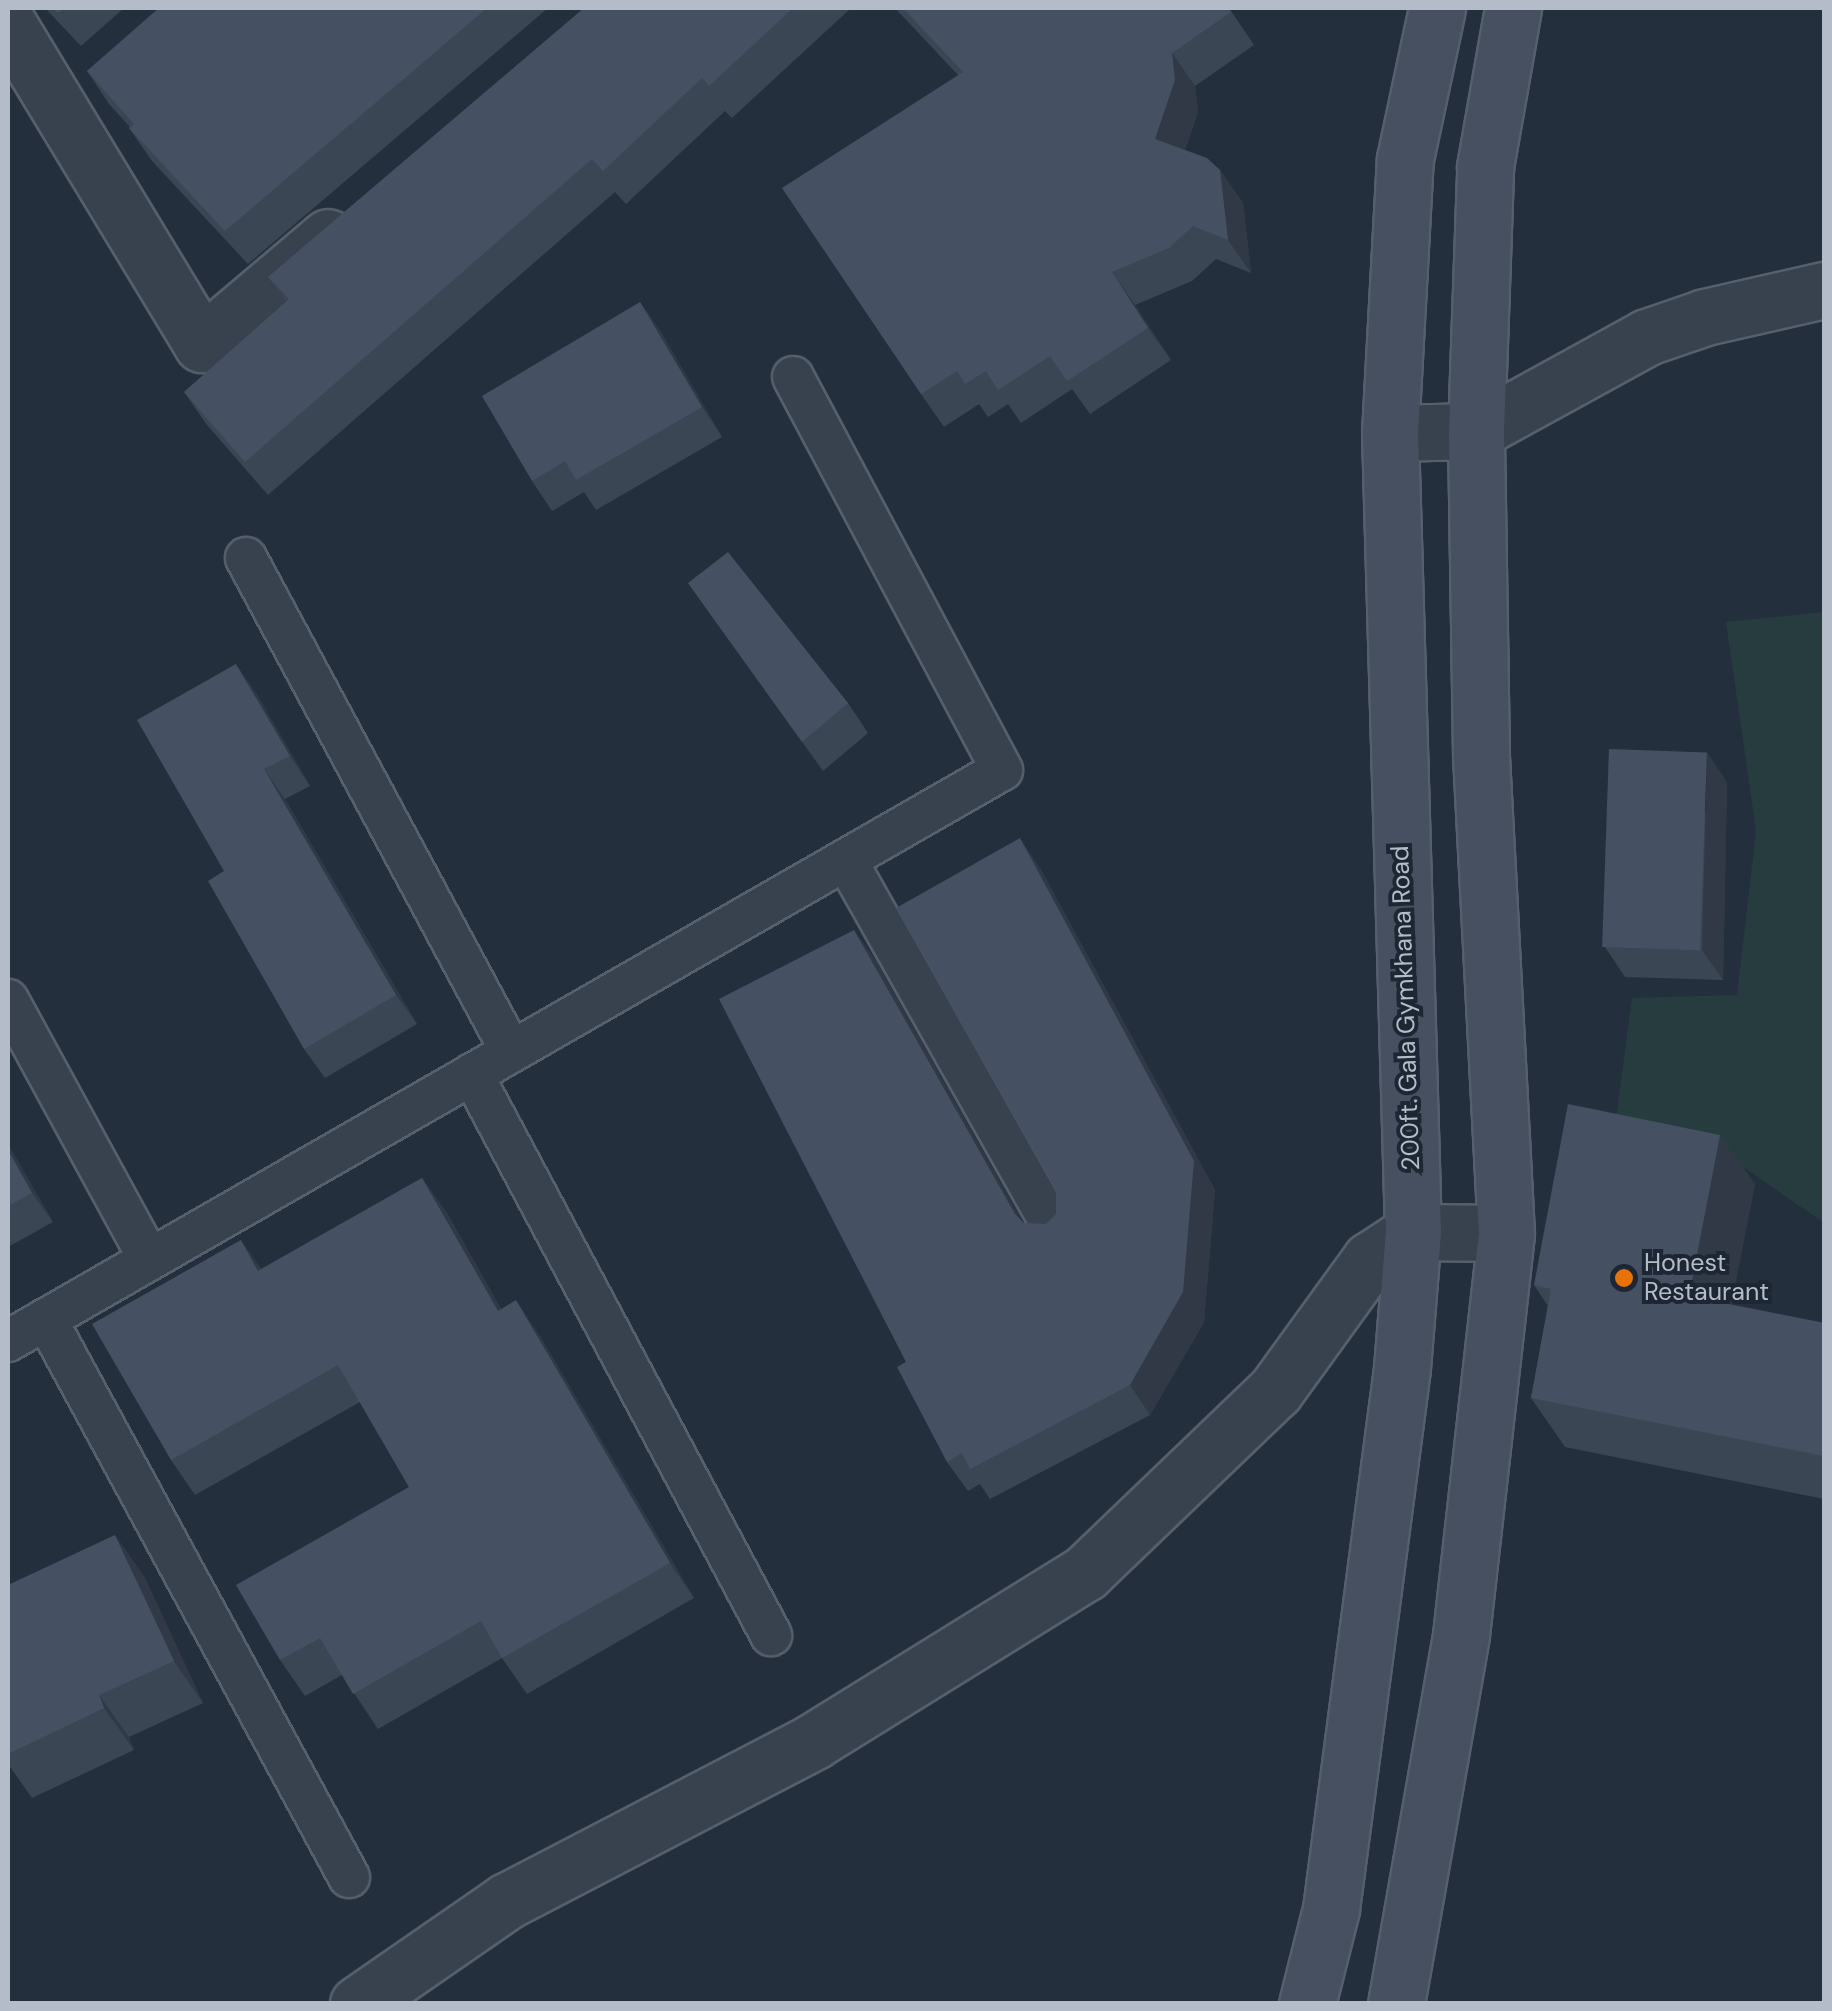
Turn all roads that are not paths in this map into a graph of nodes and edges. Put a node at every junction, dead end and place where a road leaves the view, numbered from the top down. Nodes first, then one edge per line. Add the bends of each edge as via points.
1 (1437, 8) edge
2 (1513, 8) edge
3 (8, 24) edge
4 (101, 70) edge
5 (59, 107) junction
6 (369, 202) edge
7 (1824, 290) edge
8 (793, 377) dead end
9 (1476, 431) junction
10 (1390, 433) junction
11 (246, 558) dead end
12 (846, 860) junction
13 (8, 1000) edge
14 (511, 1051) junction
15 (472, 1074) junction
16 (1056, 1232) edge
17 (1413, 1232) junction
18 (1506, 1233) junction
19 (149, 1259) junction
20 (46, 1319) junction
21 (8, 1341) edge
22 (771, 1635) dead end
23 (349, 1878) dead end
24 (358, 2004) edge
25 (1307, 2004) edge
26 (1396, 2004) edge

1 - 10 street, 200ft. Gala Gymkhana Road via 1405,159
2 - 9 street via 1484,167
3 - 5 street
4 - 5 street
5 - 6 street via 202,344
7 - 9 street via 1705,316 1647,337
8 - 12 lane via 1002,770
9 - 10 street
9 - 18 street via 1481,755
10 - 17 street, 200ft. Gala Gymkhana Road
11 - 14 lane
12 - 14 lane
12 - 16 lane
13 - 19 lane
14 - 15 lane
15 - 19 lane
15 - 22 lane
17 - 18 street
17 - 24 street via 1370,1260 1275,1391 1085,1573 814,1742 506,1901
17 - 25 street, 200ft. Gala Gymkhana Road via 1402,1368 1332,1909
18 - 26 street via 1461,1635
19 - 20 lane
20 - 21 lane
20 - 23 lane

